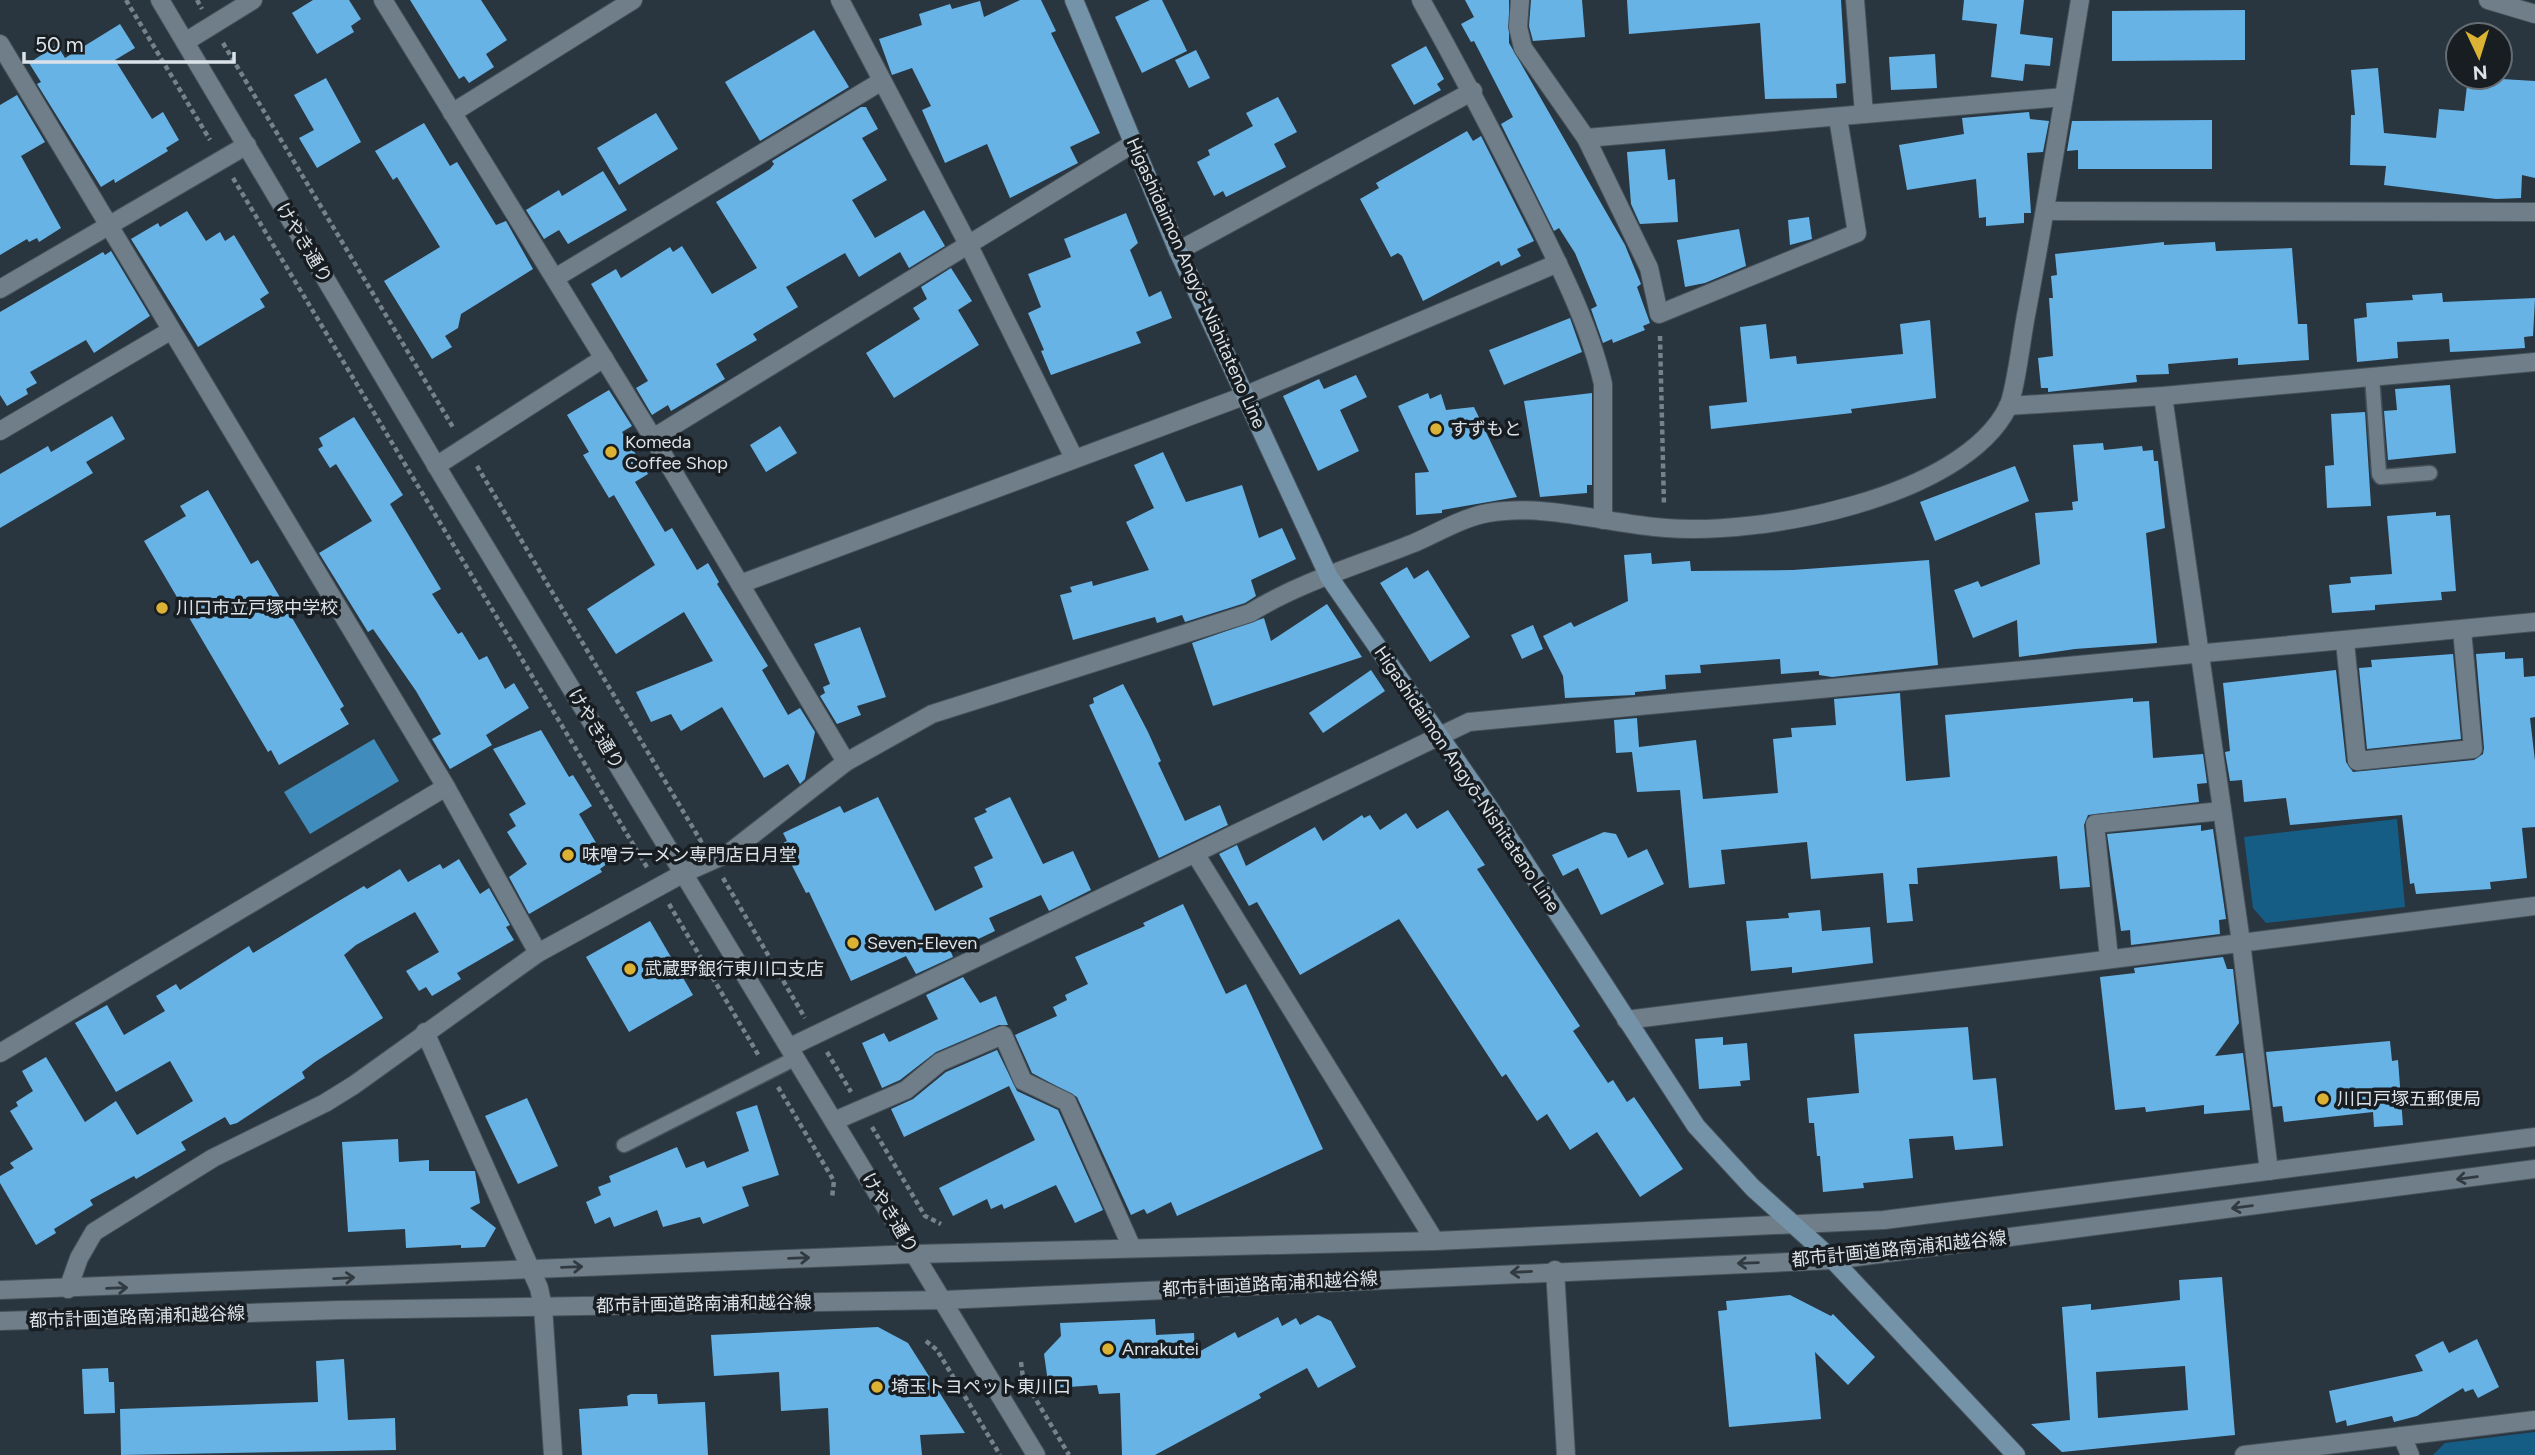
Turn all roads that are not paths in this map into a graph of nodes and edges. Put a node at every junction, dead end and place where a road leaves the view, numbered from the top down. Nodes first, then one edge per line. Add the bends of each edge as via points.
1 (160, 0) edge
2 (253, 0) edge
3 (383, 0) edge
4 (633, 0) edge
5 (840, 0) edge
6 (1421, 0) edge
7 (1521, 0) edge
8 (1855, 0) edge
9 (2080, 0) edge
10 (2488, 0) edge
11 (1077, 1) edge
12 (2535, 14) edge
13 (185, 42) junction
14 (3, 56) edge
15 (882, 81) junction
16 (1472, 92) junction
17 (2064, 97) junction
18 (452, 113) junction
19 (1864, 114) junction
20 (1838, 118) junction
21 (1586, 138) junction
22 (1134, 143) junction
23 (247, 145) junction
24 (2046, 211) junction
25 (2535, 212) edge
26 (109, 226) junction
27 (969, 246) junction
28 (1178, 251) junction
29 (1558, 263) junction
30 (555, 278) junction
31 (0, 289) edge
32 (170, 331) junction
33 (604, 358) junction
34 (2535, 362) edge
35 (2372, 376) junction
36 (1244, 396) junction
37 (2163, 396) junction
38 (2008, 406) junction
39 (0, 431) edge
40 (653, 438) junction
41 (1073, 458) junction
42 (436, 466) junction
43 (2430, 473) dead end
44 (1603, 520) junction
45 (1329, 577) junction
46 (740, 584) junction
47 (2535, 622) edge
48 (2462, 630) junction
49 (2345, 642) junction
50 (2199, 653) junction
51 (1439, 736) junction
52 (846, 762) junction
53 (446, 787) junction
54 (2221, 811) junction
55 (1195, 855) junction
56 (684, 873) junction
57 (2535, 906) edge
58 (2241, 942) junction
59 (538, 953) junction
60 (2109, 958) junction
61 (1626, 1020) junction
62 (425, 1032) junction
63 (0, 1053) edge
64 (793, 1053) junction
65 (834, 1121) junction
66 (2535, 1138) edge
67 (624, 1145) dead end
68 (2535, 1169) edge
69 (2269, 1171) junction
70 (1793, 1226) junction
71 (1435, 1241) junction
72 (1132, 1248) junction
73 (915, 1254) junction
74 (1833, 1260) junction
75 (529, 1268) junction
76 (1555, 1270) junction
77 (68, 1289) junction
78 (0, 1290) edge
79 (944, 1300) junction
80 (543, 1307) junction
81 (0, 1321) edge
82 (2535, 1420) edge
83 (2402, 1436) junction
84 (552, 1455) edge
85 (1036, 1455) edge
86 (1566, 1455) edge
87 (2016, 1455) edge
88 (2244, 1455) edge
89 (2410, 1455) edge

1 - 13 street, けやき通り
2 - 13 street
3 - 18 street
4 - 18 street
5 - 15 street
6 - 16 street
7 - 21 street via 1518,27 1523,48
8 - 19 street
9 - 17 street
10 - 12 street
11 - 22 main road, Higashidaimon Angyō-Nishitateno Line
13 - 23 street, けやき通り
14 - 26 street
15 - 27 street
15 - 30 street
16 - 28 street
16 - 29 street
17 - 19 street
17 - 24 street
18 - 30 street
19 - 20 street
20 - 21 street
20 - 21 street via 1857,233 1659,314 1649,268
22 - 27 street
22 - 28 main road, Higashidaimon Angyō-Nishitateno Line
23 - 26 street
23 - 42 street, けやき通り
24 - 25 street
24 - 38 street
26 - 31 street
26 - 32 street
27 - 40 street
27 - 41 street
28 - 36 main road, Higashidaimon Angyō-Nishitateno Line
29 - 36 street
29 - 44 street via 1603,384
30 - 33 street
32 - 39 street
32 - 53 street
33 - 40 street
33 - 42 street
34 - 35 street
35 - 37 street
35 - 43 lane via 2379,474
36 - 41 street
36 - 45 main road, Higashidaimon Angyō-Nishitateno Line
37 - 38 street
37 - 50 street
38 - 44 street via 1989,433 1922,480 1804,519 1711,531
40 - 46 street
41 - 46 street
42 - 56 street, けやき通り
44 - 45 street via 1551,512 1487,513
45 - 51 main road, Higashidaimon Angyō-Nishitateno Line
45 - 52 street via 1286,591 1250,613 932,714
46 - 52 street
47 - 48 street
48 - 49 street
48 - 49 street via 2473,749 2357,761
49 - 50 street
50 - 51 street via 1469,722
50 - 54 street
51 - 55 street
51 - 61 main road, Higashidaimon Angyō-Nishitateno Line
52 - 56 street via 729,853
53 - 59 street
53 - 63 street
54 - 58 street
54 - 60 street via 2095,824
55 - 64 street via 816,1035
55 - 71 street
56 - 59 street
56 - 64 street, けやき通り
57 - 58 street
58 - 60 street
58 - 69 street
59 - 62 street
60 - 61 street
61 - 70 main road, Higashidaimon Angyō-Nishitateno Line via 1696,1126
62 - 75 street
62 - 77 street via 325,1103 213,1158 94,1232
64 - 65 street, けやき通り
64 - 67 lane via 770,1074
65 - 72 street via 906,1090 940,1062 1003,1035 1023,1081 1067,1102
65 - 73 street, けやき通り
66 - 69 street, 都市計画道路南浦和越谷線
68 -> 74 street, 都市計画道路南浦和越谷線
69 - 70 street, 都市計画道路南浦和越谷線 via 1884,1220
70 - 71 street, 都市計画道路南浦和越谷線
70 - 74 main road, Higashidaimon Angyō-Nishitateno Line
71 - 72 street, 都市計画道路南浦和越谷線
72 - 73 street, 都市計画道路南浦和越谷線
75 -> 73 street, 都市計画道路南浦和越谷線
73 - 79 street, けやき通り
74 -> 76 street, 都市計画道路南浦和越谷線
74 - 87 main road, Higashidaimon Angyō-Nishitateno Line
77 -> 75 street, 都市計画道路南浦和越谷線
75 - 80 street
76 -> 79 street, 都市計画道路南浦和越谷線
76 - 86 street
77 - 78 street, 都市計画道路南浦和越谷線
79 - 80 street, 都市計画道路南浦和越谷線
79 - 85 street, けやき通り
80 - 81 street, 都市計画道路南浦和越谷線
80 - 84 street
82 - 83 street
83 - 88 street
83 - 89 street

